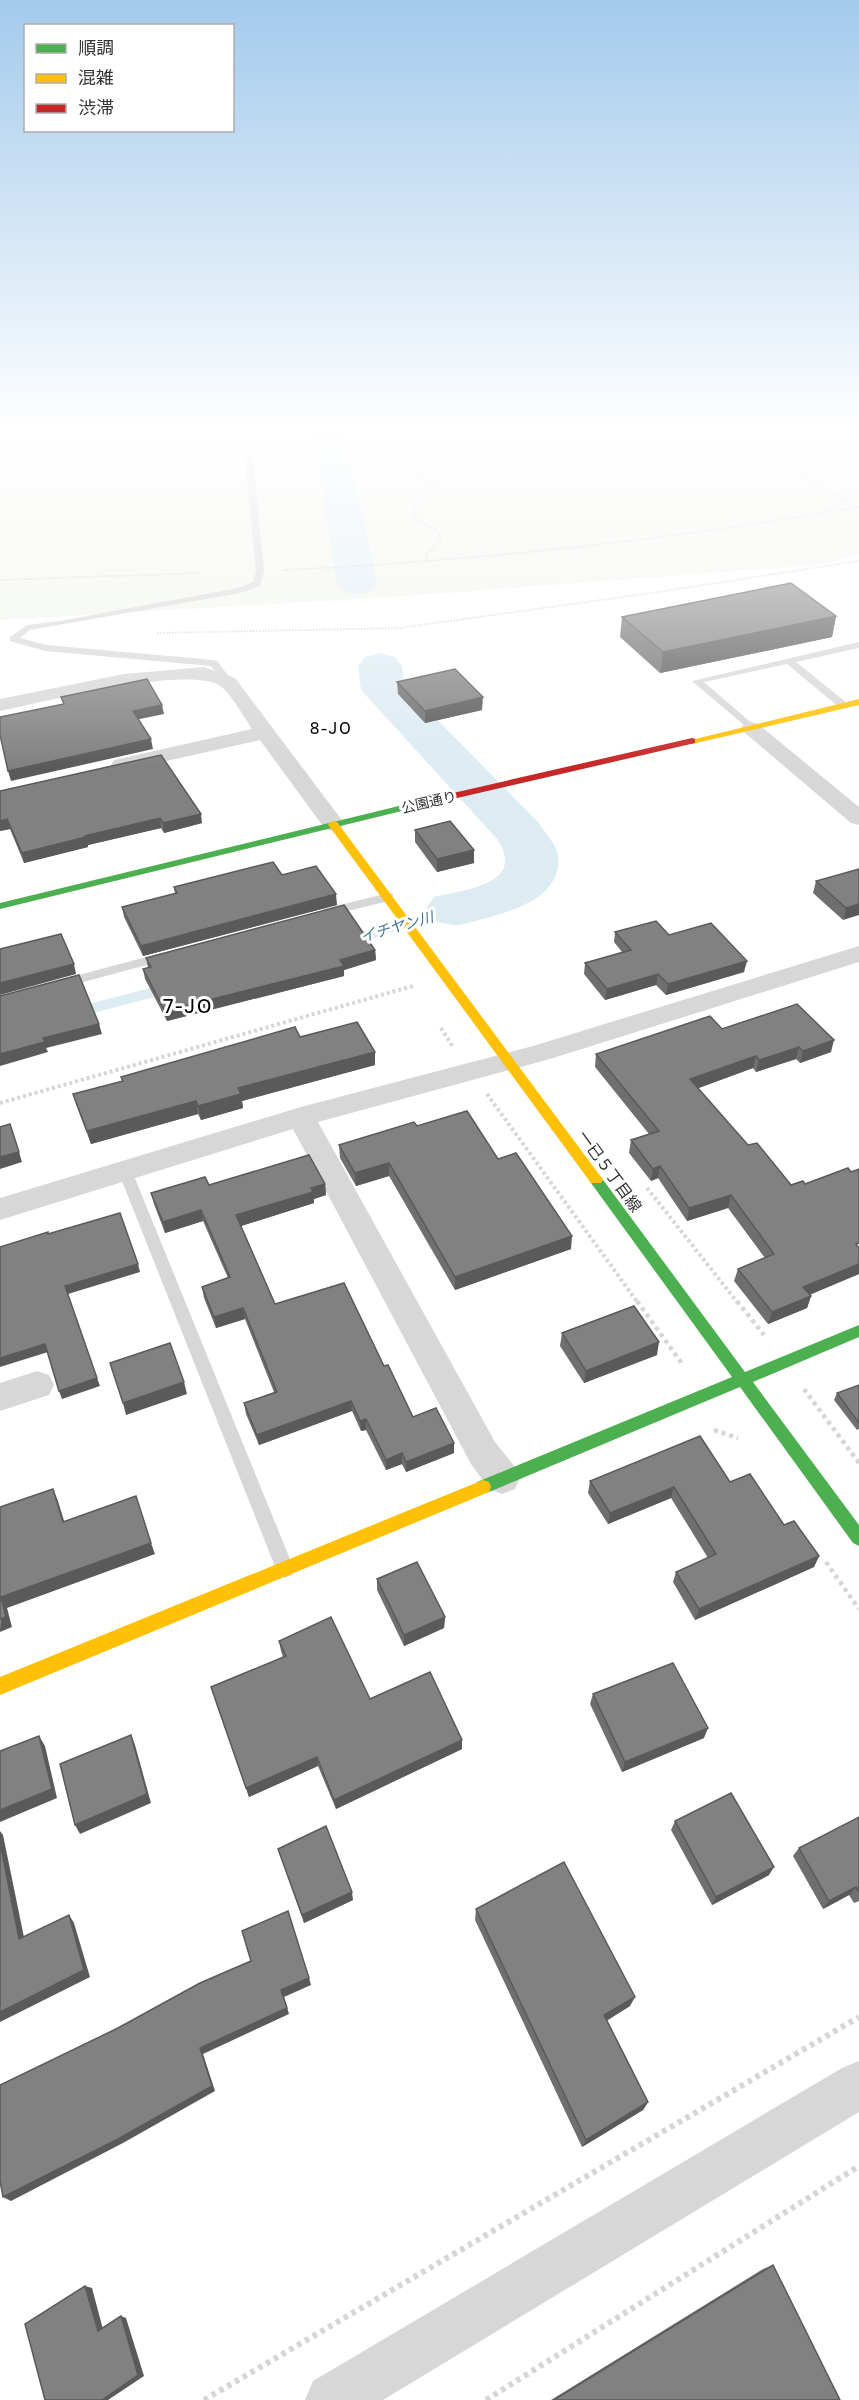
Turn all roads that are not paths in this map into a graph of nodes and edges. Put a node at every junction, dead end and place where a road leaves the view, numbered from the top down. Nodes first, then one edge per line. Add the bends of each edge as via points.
1 (257, 544) edge
2 (859, 645) edge
3 (789, 661) junction
4 (228, 682) junction
5 (859, 702) edge
6 (0, 705) edge
7 (844, 706) junction
8 (751, 728) junction
9 (266, 732) junction
10 (104, 769) edge
11 (859, 818) edge
12 (333, 824) junction
13 (388, 897) junction
14 (0, 906) edge
15 (311, 917) edge
16 (173, 954) edge
17 (859, 954) edge
18 (46, 988) edge
19 (509, 1060) junction
20 (302, 1118) junction
21 (125, 1171) junction
22 (0, 1209) edge
23 (859, 1331) edge
24 (742, 1379) junction
25 (37, 1385) dead end
26 (0, 1397) edge
27 (502, 1478) junction
28 (859, 1538) edge
29 (285, 1569) junction
30 (0, 1686) edge
31 (859, 2085) edge
32 (332, 2400) edge

1 - 4 lane via 257,584 27,628 13,639 45,648 214,663
2 - 3 lane
3 - 7 lane
3 - 8 lane via 697,681
4 - 6 street via 204,673 172,674
4 - 9 street
5 - 7 street, 公園通り
7 - 8 street, 公園通り
8 - 11 street
8 - 12 street, 公園通り
9 - 10 street
9 - 12 street
12 - 13 street, 一已５丁目線
12 - 14 street, 公園通り
13 - 15 lane
13 - 19 street, 一已５丁目線
16 - 18 lane
17 - 19 street
19 - 20 street
19 - 24 street, 一已５丁目線
20 - 21 street
20 - 27 street via 483,1453
21 - 22 street
21 - 29 lane
23 - 24 street
24 - 27 street
24 - 28 street, 一已５丁目線
25 - 26 street
27 - 29 street
29 - 30 street
31 - 32 street

